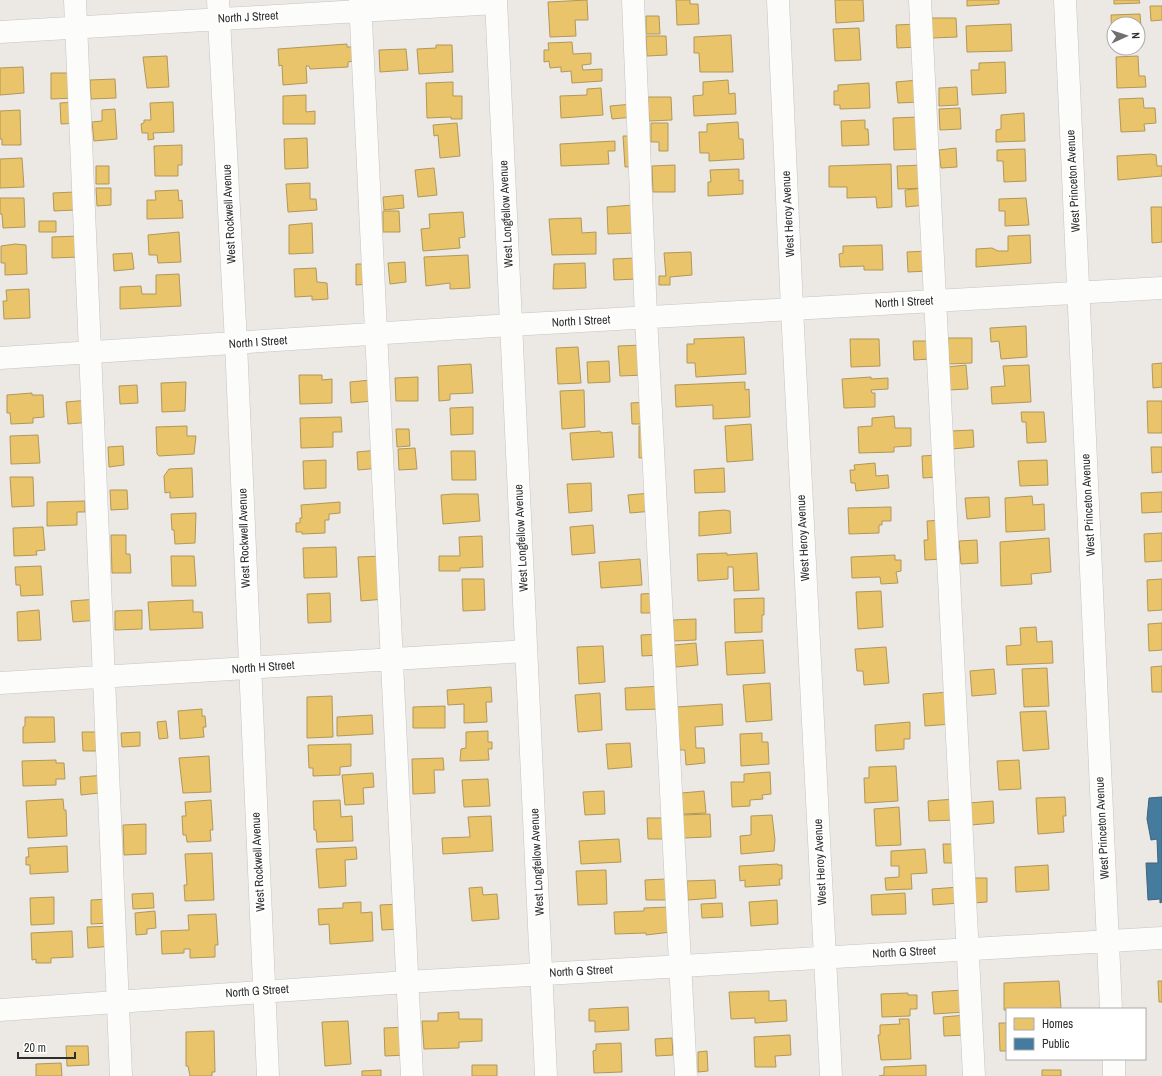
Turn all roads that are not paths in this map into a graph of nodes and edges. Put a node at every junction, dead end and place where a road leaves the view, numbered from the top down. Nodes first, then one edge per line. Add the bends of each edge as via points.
1 (75, 0) edge
2 (632, 0) edge
3 (778, 0) edge
4 (920, 0) edge
5 (1064, 0) edge
6 (496, 1) edge
7 (360, 5) edge
8 (218, 9) edge
9 (76, 27) junction
10 (0, 32) edge
11 (1162, 288) edge
12 (1078, 293) junction
13 (934, 301) junction
14 (792, 308) junction
15 (646, 317) junction
16 (511, 325) junction
17 (376, 334) junction
18 (236, 343) junction
19 (90, 352) junction
20 (0, 358) edge
21 (526, 651) junction
22 (390, 659) junction
23 (249, 667) junction
24 (104, 677) junction
25 (0, 683) edge
26 (1162, 938) edge
27 (1107, 941) junction
28 (967, 949) junction
29 (824, 957) junction
30 (681, 965) junction
31 (542, 974) junction
32 (407, 982) junction
33 (264, 991) junction
34 (117, 1002) junction
35 (1111, 1008) edge
36 (0, 1010) edge
37 (1114, 1060) edge
38 (121, 1076) edge
39 (268, 1076) edge
40 (412, 1076) edge
41 (546, 1076) edge
42 (686, 1076) edge
43 (830, 1076) edge
44 (974, 1076) edge
45 (1114, 1076) edge

1 - 9 street
2 - 15 street
3 - 14 street, West Heroy Avenue
4 - 13 street
5 - 12 street, West Princeton Avenue
6 - 7 street, North J Street
6 - 16 street, West Longfellow Avenue
7 - 8 street, North J Street
7 - 17 street
8 - 9 street, North J Street
8 - 18 street, West Rockwell Avenue
9 - 10 street, North J Street
9 - 19 street
11 - 12 street, North I Street
12 - 13 street, North I Street
12 - 27 street, West Princeton Avenue
13 - 14 street, North I Street
13 - 28 street
14 - 15 street, North I Street
14 - 29 street, West Heroy Avenue
15 - 16 street, North I Street
15 - 30 street
16 - 17 street, North I Street
16 - 21 street, West Longfellow Avenue
17 - 18 street, North I Street
17 - 22 street
18 - 19 street, North I Street
18 - 23 street, West Rockwell Avenue
19 - 20 street, North I Street
19 - 24 street
21 - 22 street, North H Street
21 - 31 street, West Longfellow Avenue
22 - 23 street, North H Street
22 - 32 street
23 - 24 street, North H Street
23 - 33 street, West Rockwell Avenue
24 - 25 street, North H Street
24 - 34 street
26 - 27 street, North G Street
27 - 28 street, North G Street
27 - 35 street, West Princeton Avenue
28 - 29 street, North G Street
28 - 44 street
29 - 30 street, North G Street
29 - 43 street, West Heroy Avenue
30 - 31 street, North G Street
30 - 42 street
31 - 32 street, North G Street
31 - 41 street, West Longfellow Avenue
32 - 33 street, North G Street
32 - 40 street
33 - 34 street, North G Street
33 - 39 street, West Rockwell Avenue
34 - 36 street, North G Street
34 - 38 street
37 - 45 street

